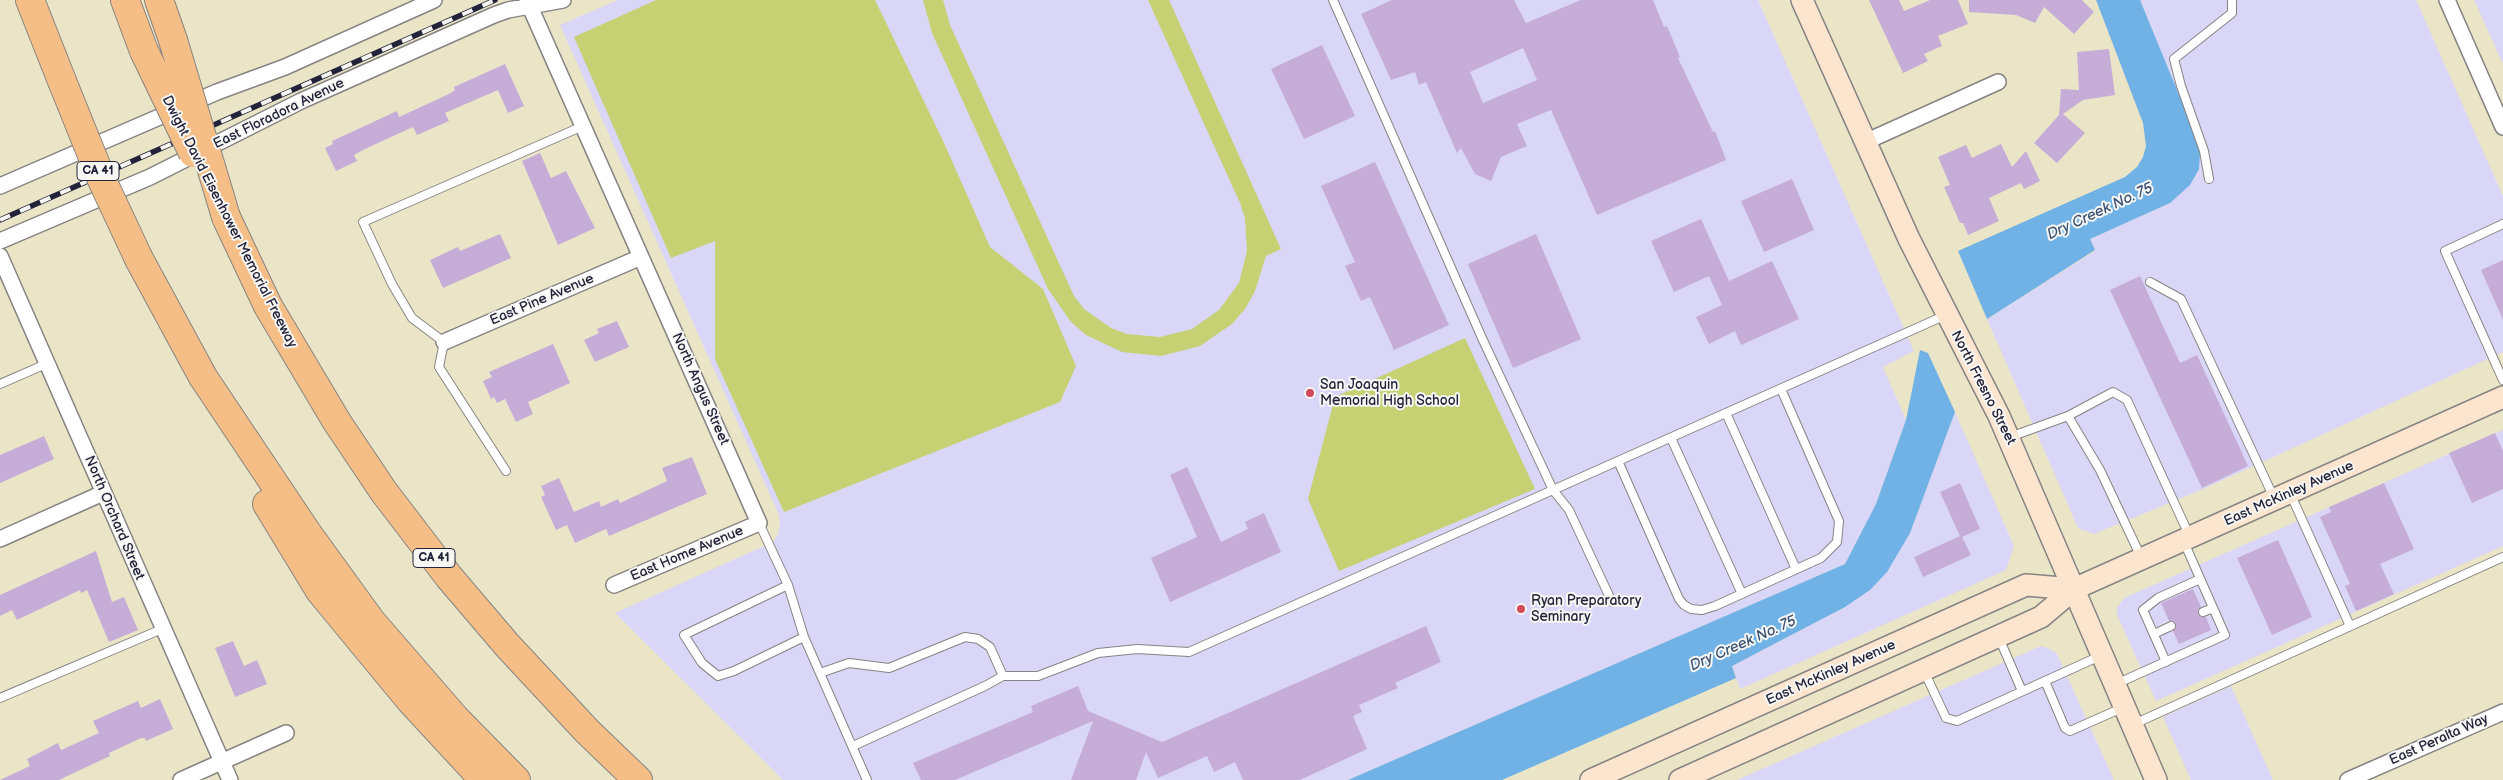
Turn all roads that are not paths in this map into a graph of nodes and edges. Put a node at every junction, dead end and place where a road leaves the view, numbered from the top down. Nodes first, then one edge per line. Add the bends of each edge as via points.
1 (30, 0) edge
2 (125, 0) edge
3 (160, 0) edge
4 (434, 0) edge
5 (562, 0) edge
6 (1333, 0) edge
7 (1802, 0) edge
8 (2447, 0) edge
9 (2234, 1) edge
10 (528, 4) edge
11 (1998, 82) dead end
12 (583, 126) junction
13 (2503, 127) edge
14 (1865, 142) junction
15 (2209, 179) dead end
16 (0, 186) edge
17 (226, 217) junction
18 (2503, 224) edge
19 (0, 242) edge
20 (0, 256) edge
21 (641, 257) junction
22 (2150, 282) dead end
23 (1947, 317) junction
24 (444, 342) junction
25 (46, 364) junction
26 (203, 377) junction
27 (2503, 380) edge
28 (0, 384) edge
29 (1781, 389) junction
30 (2503, 398) edge
31 (1726, 413) junction
32 (2068, 416) junction
33 (1672, 438) junction
34 (2008, 438) junction
35 (1618, 461) junction
36 (506, 471) dead end
37 (1553, 490) junction
38 (103, 493) junction
39 (2283, 497) junction
40 (759, 523) junction
41 (0, 539) edge
42 (2187, 539) junction
43 (2503, 557) edge
44 (2142, 559) junction
45 (1796, 569) junction
46 (2200, 579) junction
47 (614, 585) dead end
48 (788, 585) junction
49 (2074, 589) junction
50 (1742, 594) junction
51 (1612, 602) dead end
52 (2213, 608) junction
53 (2203, 612) dead end
54 (2171, 626) dead end
55 (2350, 626) junction
56 (162, 629) junction
57 (2154, 634) junction
58 (1998, 636) junction
59 (804, 637) junction
60 (2102, 655) junction
61 (2166, 662) junction
62 (1924, 670) junction
63 (820, 673) junction
64 (1002, 676) junction
65 (2045, 681) junction
66 (2115, 685) junction
67 (2022, 691) junction
68 (0, 698) edge
69 (2503, 712) edge
70 (2128, 716) junction
71 (286, 733) dead end
72 (853, 746) junction
73 (222, 762) junction
74 (181, 780) edge
75 (230, 780) edge
76 (484, 780) edge
77 (516, 780) edge
78 (638, 780) edge
79 (867, 780) edge
80 (1592, 780) edge
81 (1680, 780) edge
82 (2156, 780) edge
83 (2348, 780) edge

1 - 26 highway, CA 41, bridge via 102,180 138,258
2 - 17 highway, Dwight David Eisenhower Memorial Freeway / CA 41, bridge via 144,51
3 - 17 highway, bridge
4 - 16 street via 285,67 217,92
5 - 10 street, East Floradora Avenue
6 - 37 lane via 1482,338
7 - 14 main road, North Fresno Street
8 - 13 street
9 - 15 lane via 2232,13 2174,59 2204,152
10 - 12 street, North Angus Street
10 - 19 street, East Floradora Avenue via 494,15 301,101 150,177
11 - 14 street
12 - 21 street, North Angus Street
12 - 24 lane via 363,222 412,318
14 - 23 main road, North Fresno Street
17 - 78 highway, Dwight David Eisenhower Memorial Freeway / CA 41 via 268,306 337,422 384,492 449,577 507,645
18 - 27 lane via 2445,251
20 - 25 street, North Orchard Street
21 - 24 street, East Pine Avenue
21 - 40 street, North Angus Street
22 - 39 lane via 2181,299
23 - 29 lane
23 - 34 main road, North Fresno Street
24 - 36 lane via 439,366
25 - 28 lane
25 - 38 street, North Orchard Street
26 - 76 highway via 247,468 320,591 410,700
26 - 77 highway, CA 41 via 256,460 371,621 455,718
29 - 31 lane
29 - 45 lane via 1839,521 1837,542 1832,548 1821,558
30 - 39 main road, East McKinley Avenue
31 - 33 lane
31 - 45 lane
32 - 34 lane
32 - 42 lane via 2113,392 2127,400
32 - 44 lane via 2100,470
33 - 35 lane
33 - 50 lane
34 - 49 main road, North Fresno Street
35 - 37 lane
35 - 50 lane via 1684,605 1702,610
37 - 51 lane via 1569,510
37 - 64 lane via 1189,652 1137,649 1098,653 1038,676
38 - 41 street
38 - 56 street, North Orchard Street
39 - 42 main road, East McKinley Avenue
39 - 55 lane
40 - 47 street, East Home Avenue
40 - 48 lane, North Angus Street
42 - 44 main road, East McKinley Avenue
42 - 46 lane
43 - 55 lane
44 - 49 main road, East McKinley Avenue
45 - 50 lane
46 - 52 lane
46 - 57 lane via 2158,598 2143,610
48 - 59 lane, North Angus Street
48 - 59 lane via 684,635 702,663 718,676
49 - 58 main road, East McKinley Avenue via 2041,617
49 - 60 main road, North Fresno Street
49 - 80 main road, East McKinley Avenue via 2026,585
52 - 53 lane
52 - 61 lane via 2225,635
54 - 57 lane
55 - 70 lane
56 - 68 lane
56 - 73 street, North Orchard Street
57 - 61 lane
58 - 62 main road, East McKinley Avenue
58 - 67 lane
59 - 63 lane, North Angus Street
60 - 65 lane
60 - 66 main road, North Fresno Street
61 - 66 lane
62 - 67 lane via 1946,718 1957,721
62 - 81 main road, East McKinley Avenue
63 - 64 lane via 849,663 889,668 965,637 978,639 990,647
63 - 72 lane, North Angus Street
64 - 72 lane
65 - 67 lane
65 - 70 lane via 2070,731
66 - 70 main road, North Fresno Street
69 - 83 street, East Peralta Way
70 - 82 main road, North Fresno Street
71 - 73 street
72 - 79 lane, North Angus Street
73 - 74 street
73 - 75 street, North Orchard Street

